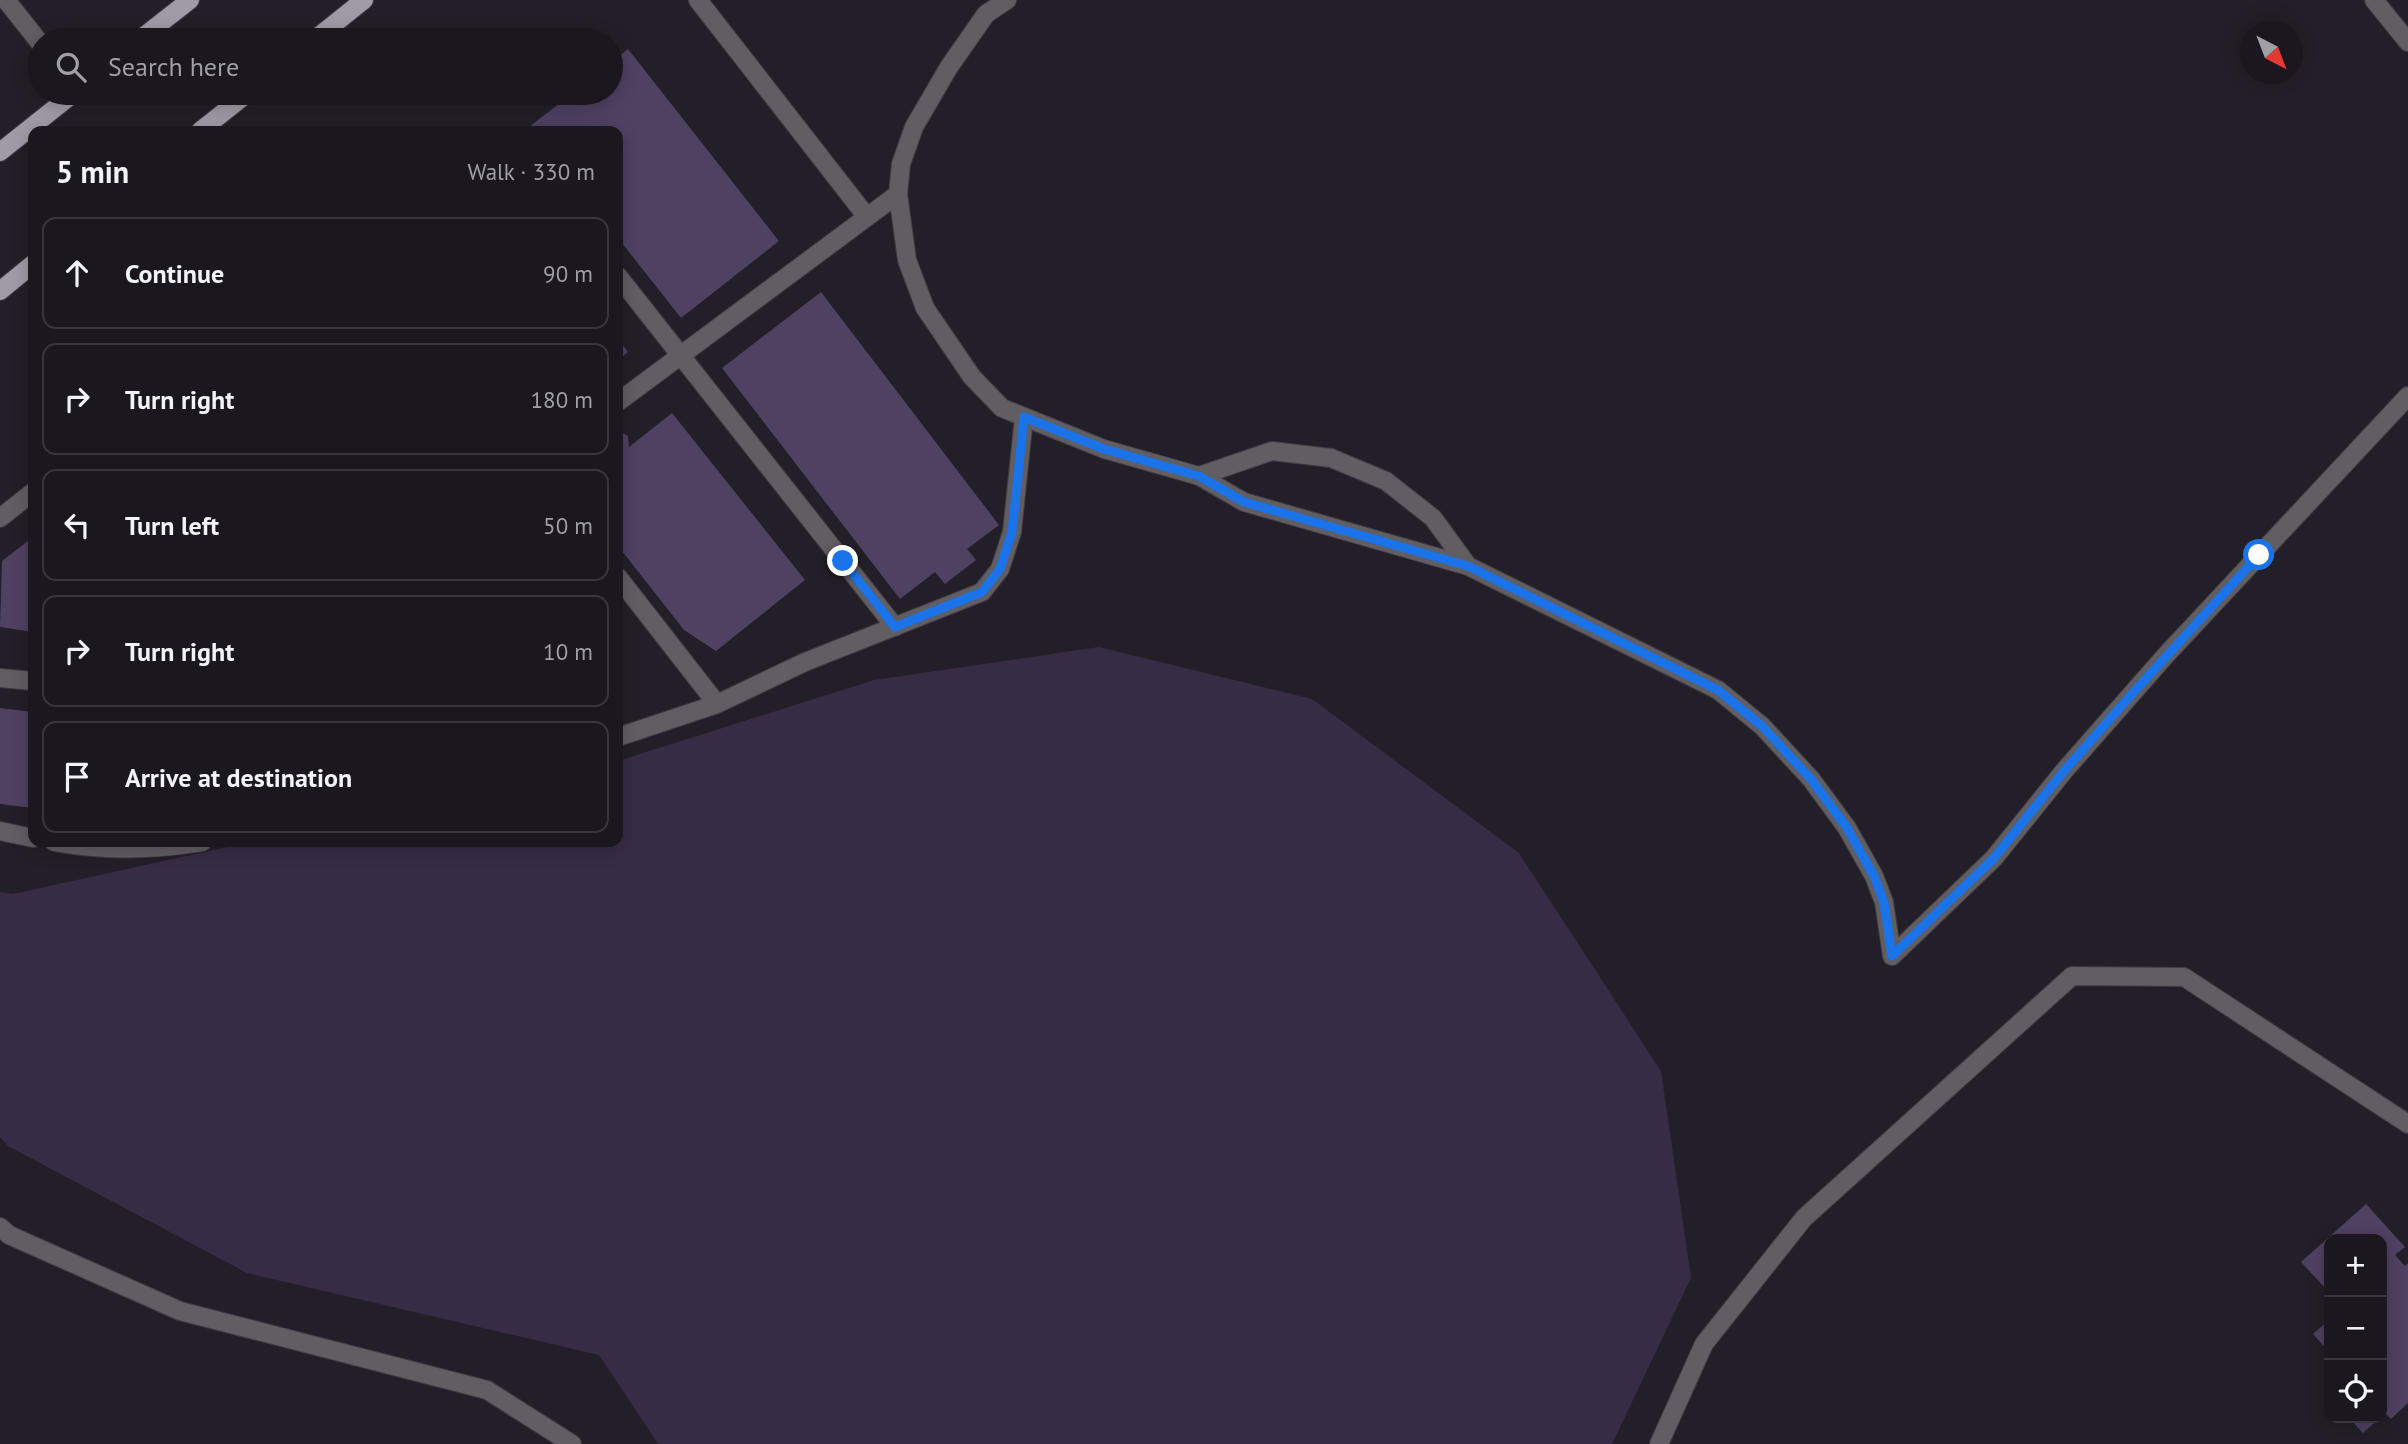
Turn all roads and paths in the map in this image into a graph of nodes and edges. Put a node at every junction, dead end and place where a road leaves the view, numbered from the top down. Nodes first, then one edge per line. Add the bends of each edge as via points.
1 (6, 0) edge
2 (190, 0) edge
3 (364, 0) edge
4 (698, 0) edge
5 (1007, 0) edge
6 (2374, 0) edge
7 (28, 28) edge
8 (154, 28) edge
9 (329, 28) edge
10 (2408, 43) edge
11 (59, 105) edge
12 (233, 105) edge
13 (33, 126) edge
14 (206, 126) edge
15 (28, 130) edge
16 (0, 152) edge
17 (898, 194) junction
18 (867, 217) junction
19 (28, 268) edge
20 (623, 282) edge
21 (0, 291) edge
22 (2408, 396) edge
23 (623, 398) edge
24 (1024, 417) junction
25 (1199, 476) junction
26 (28, 496) edge
27 (0, 518) edge
28 (1468, 566) junction
29 (623, 583) edge
30 (895, 627) junction
31 (0, 678) edge
32 (28, 681) edge
33 (717, 704) junction
34 (623, 735) edge
35 (0, 831) edge
36 (28, 837) edge
37 (100, 847) edge
38 (162, 847) edge
39 (2408, 1124) edge
40 (0, 1227) edge
41 (572, 1444) edge
42 (1659, 1444) edge

1 - 7 street
2 - 8 main road
3 - 9 main road
4 - 18 street
5 - 17 street via 986,14 914,127 901,164
6 - 10 street
11 - 13 main road
12 - 14 main road
15 - 16 main road
17 - 18 street
17 - 24 street via 907,260 925,308 972,377 1002,408
18 - 23 street
19 - 21 main road
20 - 30 street
22 - 28 street via 2166,655 1994,858 1892,956 1884,902 1847,828 1811,779 1762,726 1718,690
24 - 25 street via 1104,449
24 - 30 street via 1012,532 1000,569 982,592
25 - 28 street via 1244,502
25 - 28 street via 1272,451 1331,458 1386,481 1433,518
26 - 27 street
29 - 33 street
30 - 33 street via 805,662
31 - 32 street
33 - 34 street
35 - 36 street
37 - 38 street
39 - 42 street via 2184,977 2072,976 1804,1218 1704,1344
40 - 41 street via 180,1311 487,1390

